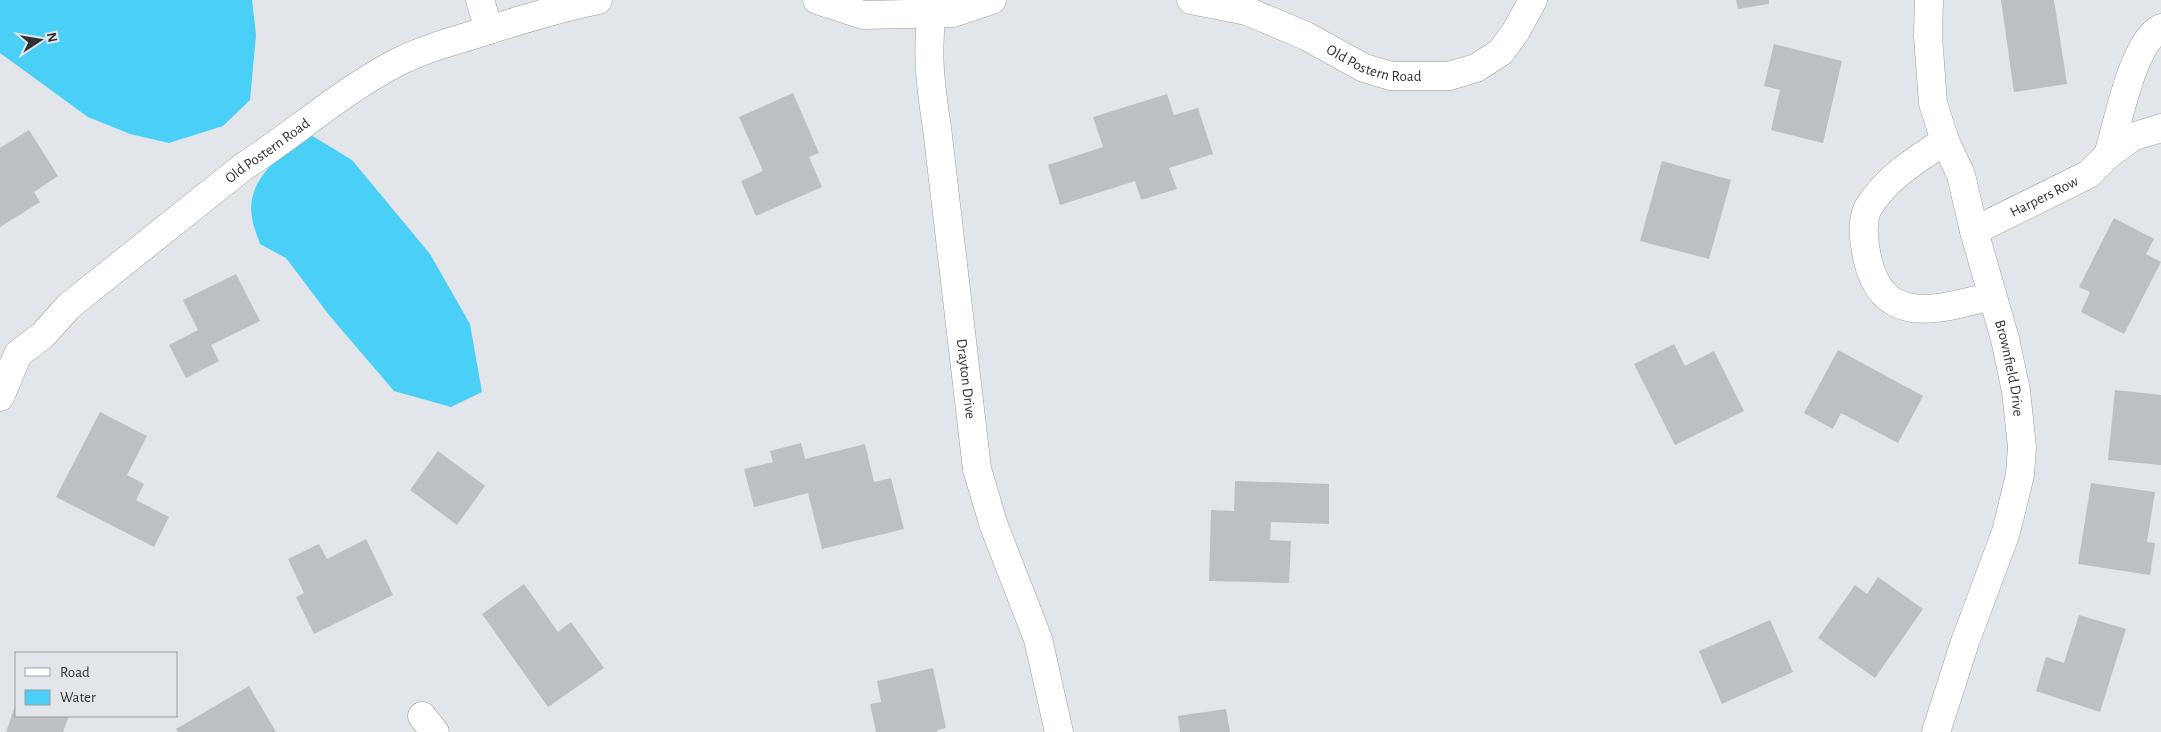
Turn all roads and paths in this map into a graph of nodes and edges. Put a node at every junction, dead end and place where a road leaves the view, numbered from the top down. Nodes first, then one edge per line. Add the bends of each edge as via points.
1 (480, 0) edge
2 (598, 0) edge
3 (817, 0) edge
4 (992, 0) edge
5 (1190, 0) edge
6 (1533, 0) edge
7 (1929, 0) edge
8 (932, 13) junction
9 (2161, 28) edge
10 (489, 30) junction
11 (2161, 128) edge
12 (1945, 141) junction
13 (2108, 155) junction
14 (1974, 230) junction
15 (1992, 296) junction
16 (9, 354) edge
17 (0, 397) edge
18 (1059, 732) edge
19 (1936, 732) edge

1 - 10 street
2 - 10 street, Old Postern Road via 562,7
3 - 8 street via 863,15
4 - 8 street via 953,13
5 - 6 street, Old Postern Road via 1246,11 1328,47 1364,68 1391,76 1450,76 1476,68 1501,52
7 - 12 street, Brownfield Drive via 1930,80 1933,103
8 - 18 street, Drayton Drive via 928,38 930,89 977,469 994,526 1038,639
9 - 13 street, Harpers Row via 2142,46 2134,65
10 - 16 street, Old Postern Road via 394,64 302,124 69,306 42,335
11 - 13 street, Harpers Row via 2132,137
12 - 14 street, Brownfield Drive via 1961,175
12 - 15 street via 1910,164 1884,188 1867,210 1863,238 1871,276 1888,300 1917,309 1942,308
13 - 14 street, Harpers Row via 2089,174
14 - 15 street, Brownfield Drive
15 - 19 street, Brownfield Drive via 2016,390 2022,447 2020,475 2006,532
16 - 17 street, Old Postern Road

